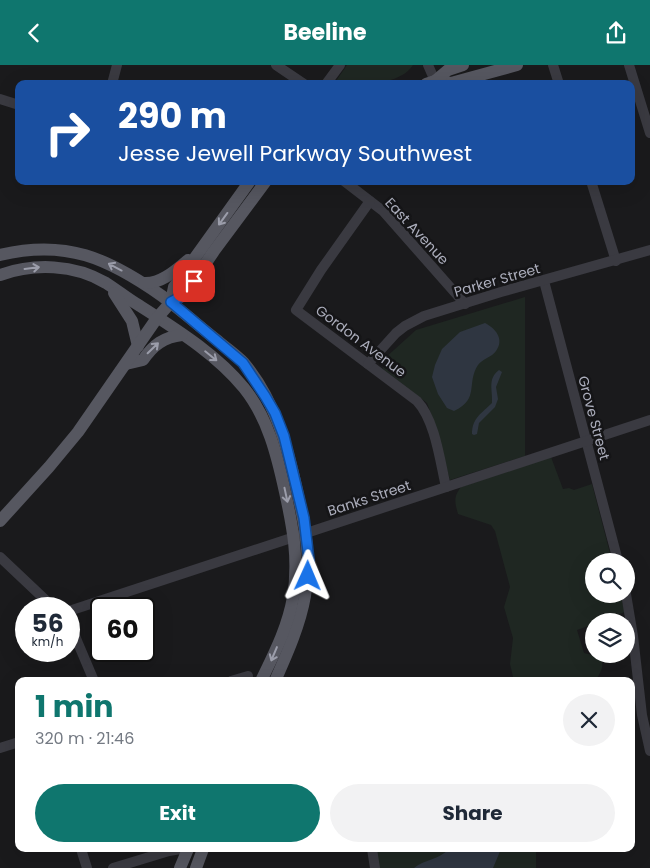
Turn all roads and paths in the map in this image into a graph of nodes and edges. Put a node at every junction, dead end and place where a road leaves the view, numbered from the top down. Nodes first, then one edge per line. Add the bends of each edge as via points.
1 (117, 65) edge
2 (276, 65) edge
3 (340, 65) edge
4 (428, 65) edge
5 (463, 65) edge
6 (517, 65) edge
7 (553, 65) edge
8 (629, 65) edge
9 (113, 80) edge
10 (298, 80) edge
11 (329, 80) edge
12 (431, 80) edge
13 (434, 80) edge
14 (463, 80) edge
15 (558, 80) edge
16 (634, 80) edge
17 (635, 84) edge
18 (0, 99) edge
19 (15, 104) edge
20 (650, 133) edge
21 (247, 185) edge
22 (263, 185) edge
23 (349, 185) edge
24 (592, 185) edge
25 (370, 201) junction
26 (650, 250) edge
27 (198, 253) junction
28 (0, 255) edge
29 (616, 261) junction
30 (0, 275) edge
31 (544, 281) junction
32 (144, 283) junction
33 (110, 287) junction
34 (171, 302) junction
35 (465, 304) junction
36 (158, 317) junction
37 (182, 335) junction
38 (138, 346) junction
39 (126, 364) junction
40 (368, 364) junction
41 (650, 420) edge
42 (586, 440) junction
43 (446, 487) junction
44 (0, 521) edge
45 (301, 535) junction
46 (616, 553) edge
47 (0, 557) edge
48 (42, 597) edge
49 (628, 603) edge
50 (80, 607) edge
51 (80, 648) edge
52 (248, 676) dead end
53 (92, 677) edge
54 (245, 677) edge
55 (263, 677) edge
56 (277, 677) edge
57 (646, 714) edge
58 (15, 743) edge
59 (0, 748) edge
60 (650, 751) edge
61 (82, 852) edge
62 (163, 852) edge
63 (187, 852) edge
64 (202, 852) edge
65 (372, 852) edge
66 (87, 868) edge
67 (113, 868) edge
68 (180, 868) edge
69 (196, 868) edge
70 (375, 868) edge

1 - 9 street
2 - 10 street
3 - 11 street
4 - 12 street
5 - 13 main road
6 - 14 main road
7 - 15 street
8 - 16 street
17 - 20 street
18 - 19 street
21 -> 27 main road
22 - 34 main road via 184,295
23 - 25 street, East Avenue
24 - 29 street
25 - 35 street, East Avenue via 383,211
25 - 40 street, Gordon Avenue via 296,310
26 - 29 street, Parker Street
27 - 32 main road via 168,275 155,282
27 - 34 main road via 174,287
32 -> 28 main road via 95,257 71,251 47,248
29 - 31 street, Parker Street
30 -> 33 main road via 14,270 56,267 90,276
31 - 35 street, Parker Street
31 - 42 street, Grove Street
32 - 34 main road
33 - 36 main road
33 - 38 main road via 132,321
34 - 36 main road
34 - 45 main road via 243,363 265,396 284,436
35 - 40 street, Parker Street via 424,316 404,326
36 - 37 main road
36 - 38 main road
39 -> 37 main road via 143,360 149,350 166,338
37 -> 45 main road via 224,366 263,417
38 - 39 main road
39 - 44 main road via 66,446
40 - 43 street, Gordon Avenue via 424,407
41 - 42 street, Banks Street
42 - 43 street, Banks Street
42 - 46 street, Grove Street
43 - 45 street, Banks Street
45 - 50 street, Banks Street
45 -> 55 main road via 284,628
45 - 56 main road via 309,560 302,611
47 - 48 street
49 - 57 street
51 - 53 street
52 - 54 street
57 - 60 street
58 - 59 street
61 - 66 street
62 - 67 street
63 - 68 main road
64 - 69 main road
65 - 70 street

